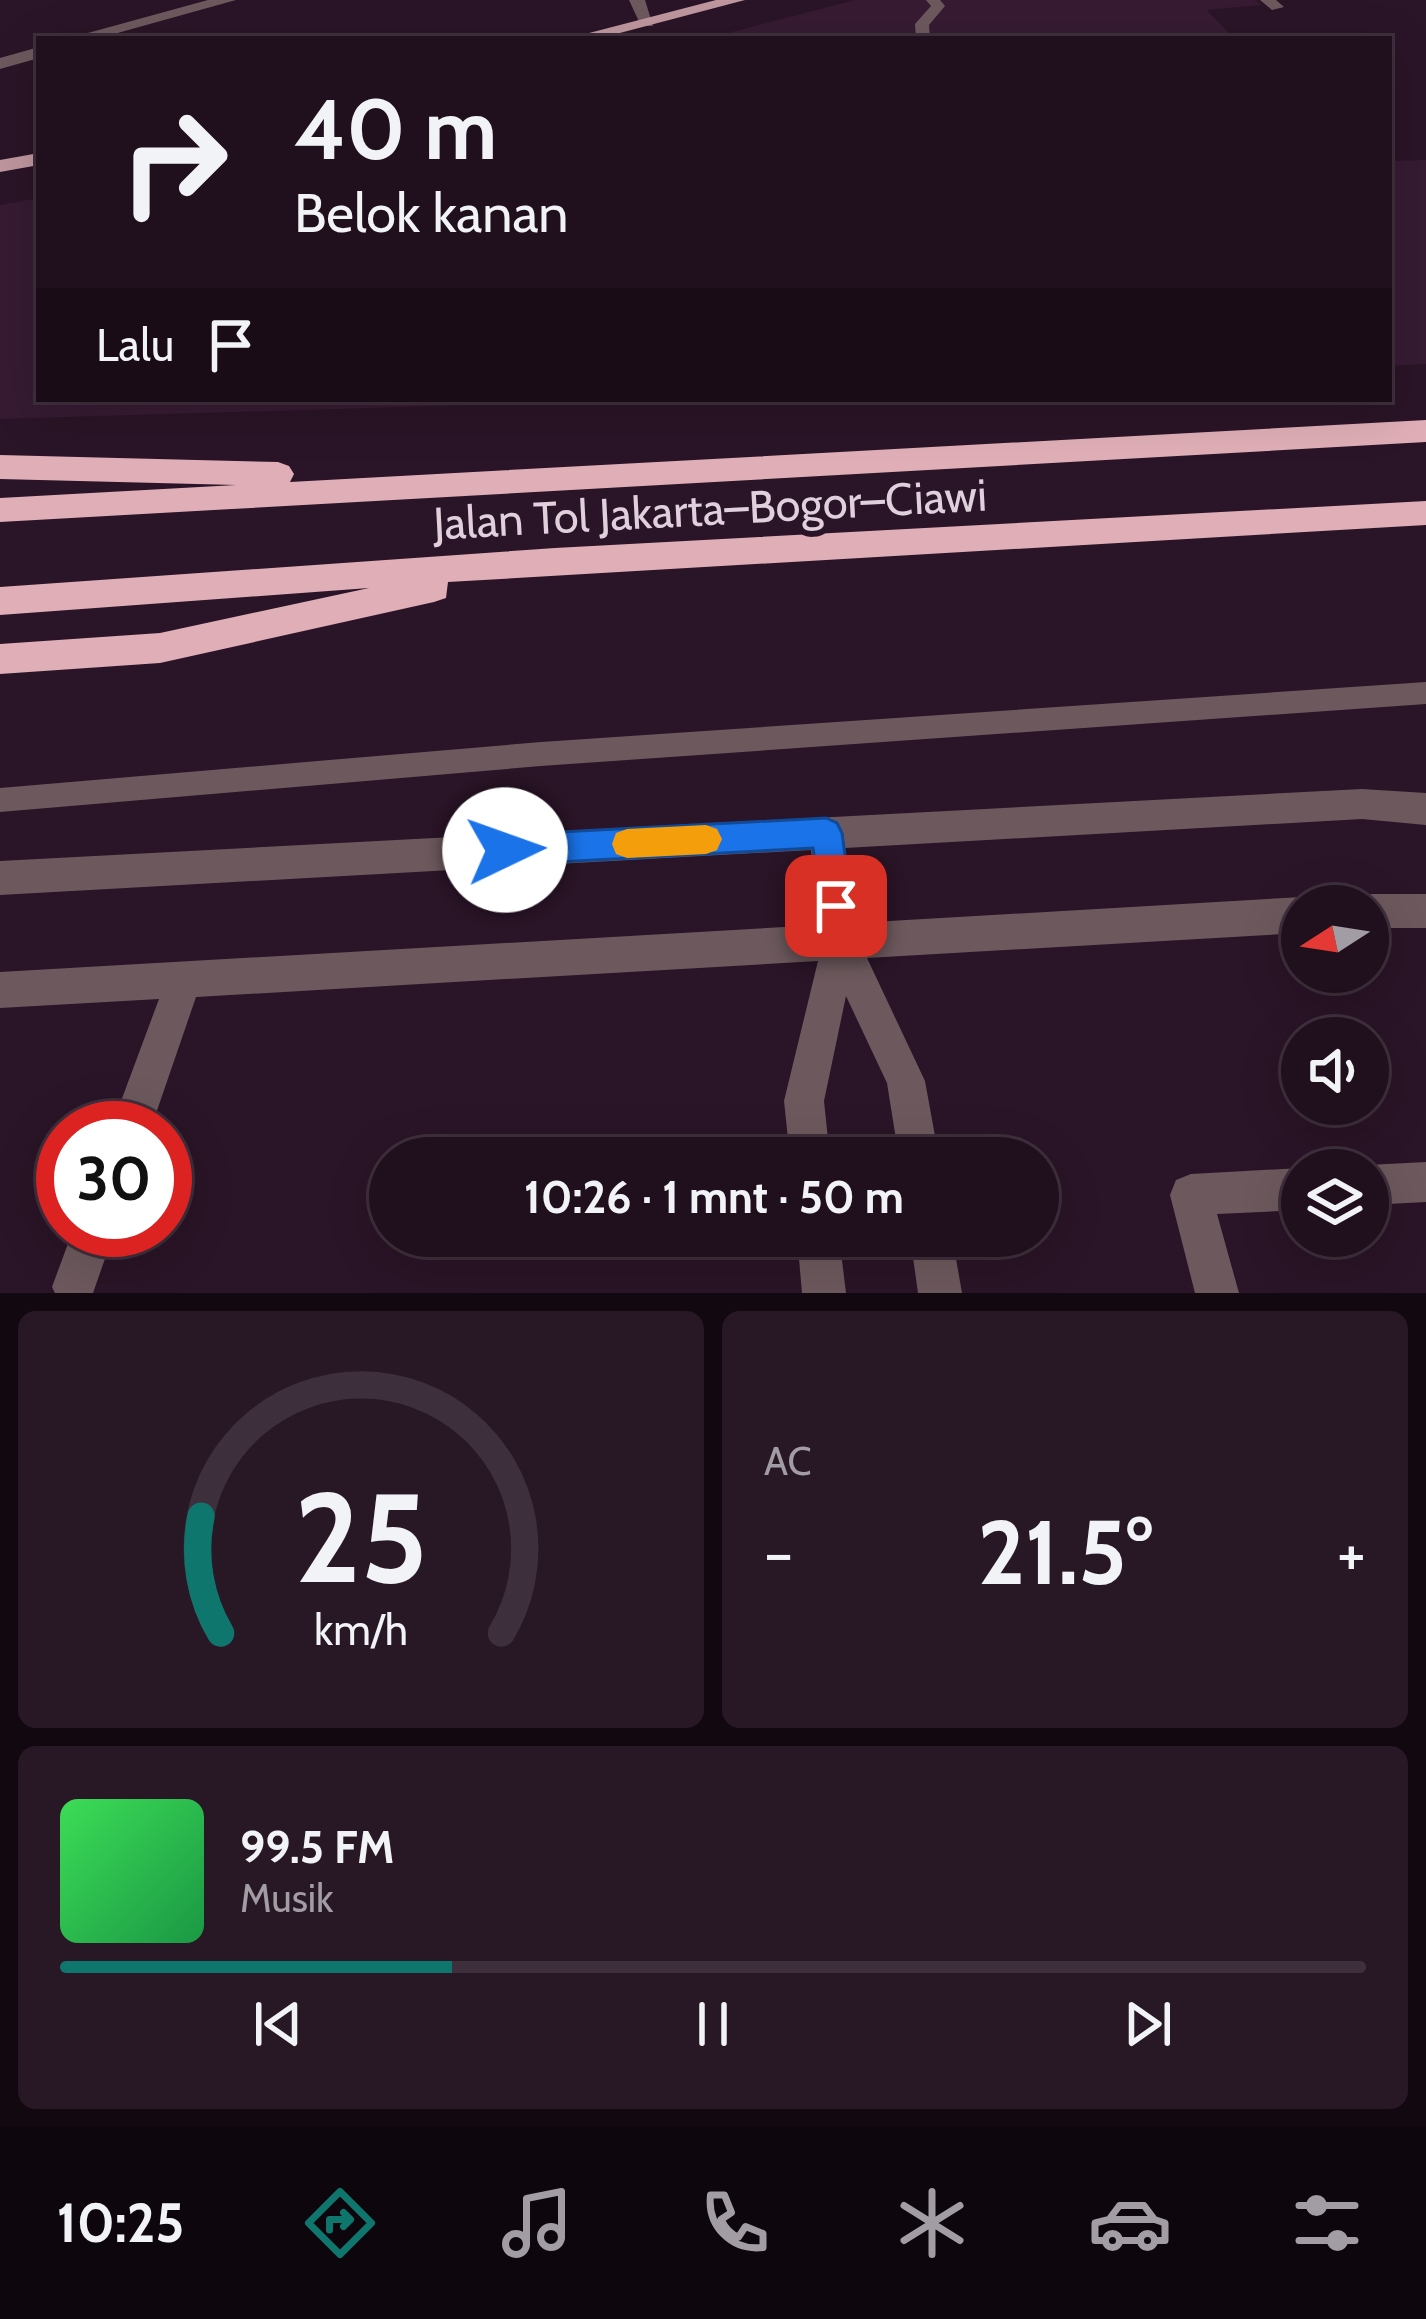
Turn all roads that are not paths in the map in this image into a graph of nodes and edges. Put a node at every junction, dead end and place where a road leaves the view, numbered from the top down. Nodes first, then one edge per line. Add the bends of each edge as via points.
1 (228, 0) edge
2 (638, 0) edge
3 (737, 0) edge
4 (933, 0) edge
5 (647, 22) junction
6 (87, 36) edge
7 (588, 36) edge
8 (923, 36) edge
9 (36, 53) edge
10 (0, 64) edge
11 (36, 160) edge
12 (0, 166) edge
13 (1426, 431) edge
14 (0, 466) edge
15 (542, 482) junction
16 (0, 510) edge
17 (1426, 513) edge
18 (555, 561) junction
19 (0, 601) edge
20 (0, 659) edge
21 (1426, 693) edge
22 (0, 800) edge
23 (1426, 809) edge
24 (826, 833) junction
25 (0, 878) edge
26 (1389, 911) edge
27 (1426, 911) edge
28 (1281, 916) edge
29 (840, 942) junction
30 (184, 980) junction
31 (0, 990) edge
32 (141, 1101) edge
33 (808, 1137) edge
34 (915, 1137) edge
35 (1426, 1181) edge
36 (1389, 1184) edge
37 (1281, 1190) edge
38 (85, 1257) edge
39 (820, 1257) edge
40 (934, 1257) edge
41 (74, 1287) dead end
42 (824, 1293) edge
43 (940, 1293) edge
44 (1217, 1293) edge

1 - 6 street
2 - 5 street
3 - 5 main road
4 - 8 lane via 938,7 922,24
5 - 7 main road
9 - 10 street
11 - 12 main road
13 - 15 highway, Jalan Tol Jakarta–Bogor–Ciawi
14 - 15 highway
15 - 16 highway, Jalan Tol Jakarta–Bogor–Ciawi
17 - 18 highway, Jalan Tol Jakarta–Bogor–Ciawi
18 - 19 highway, Jalan Tol Jakarta–Bogor–Ciawi
18 - 20 highway via 160,648
21 - 22 lane
23 - 24 street via 1362,804
24 - 25 street
24 - 29 street
26 - 27 street
28 - 29 street
29 - 30 street
29 - 33 street via 804,1101
29 - 34 street via 906,1081
30 - 31 street
30 - 32 street
35 - 36 street
37 - 44 street via 1190,1196
38 - 41 street
39 - 42 street
40 - 43 street

